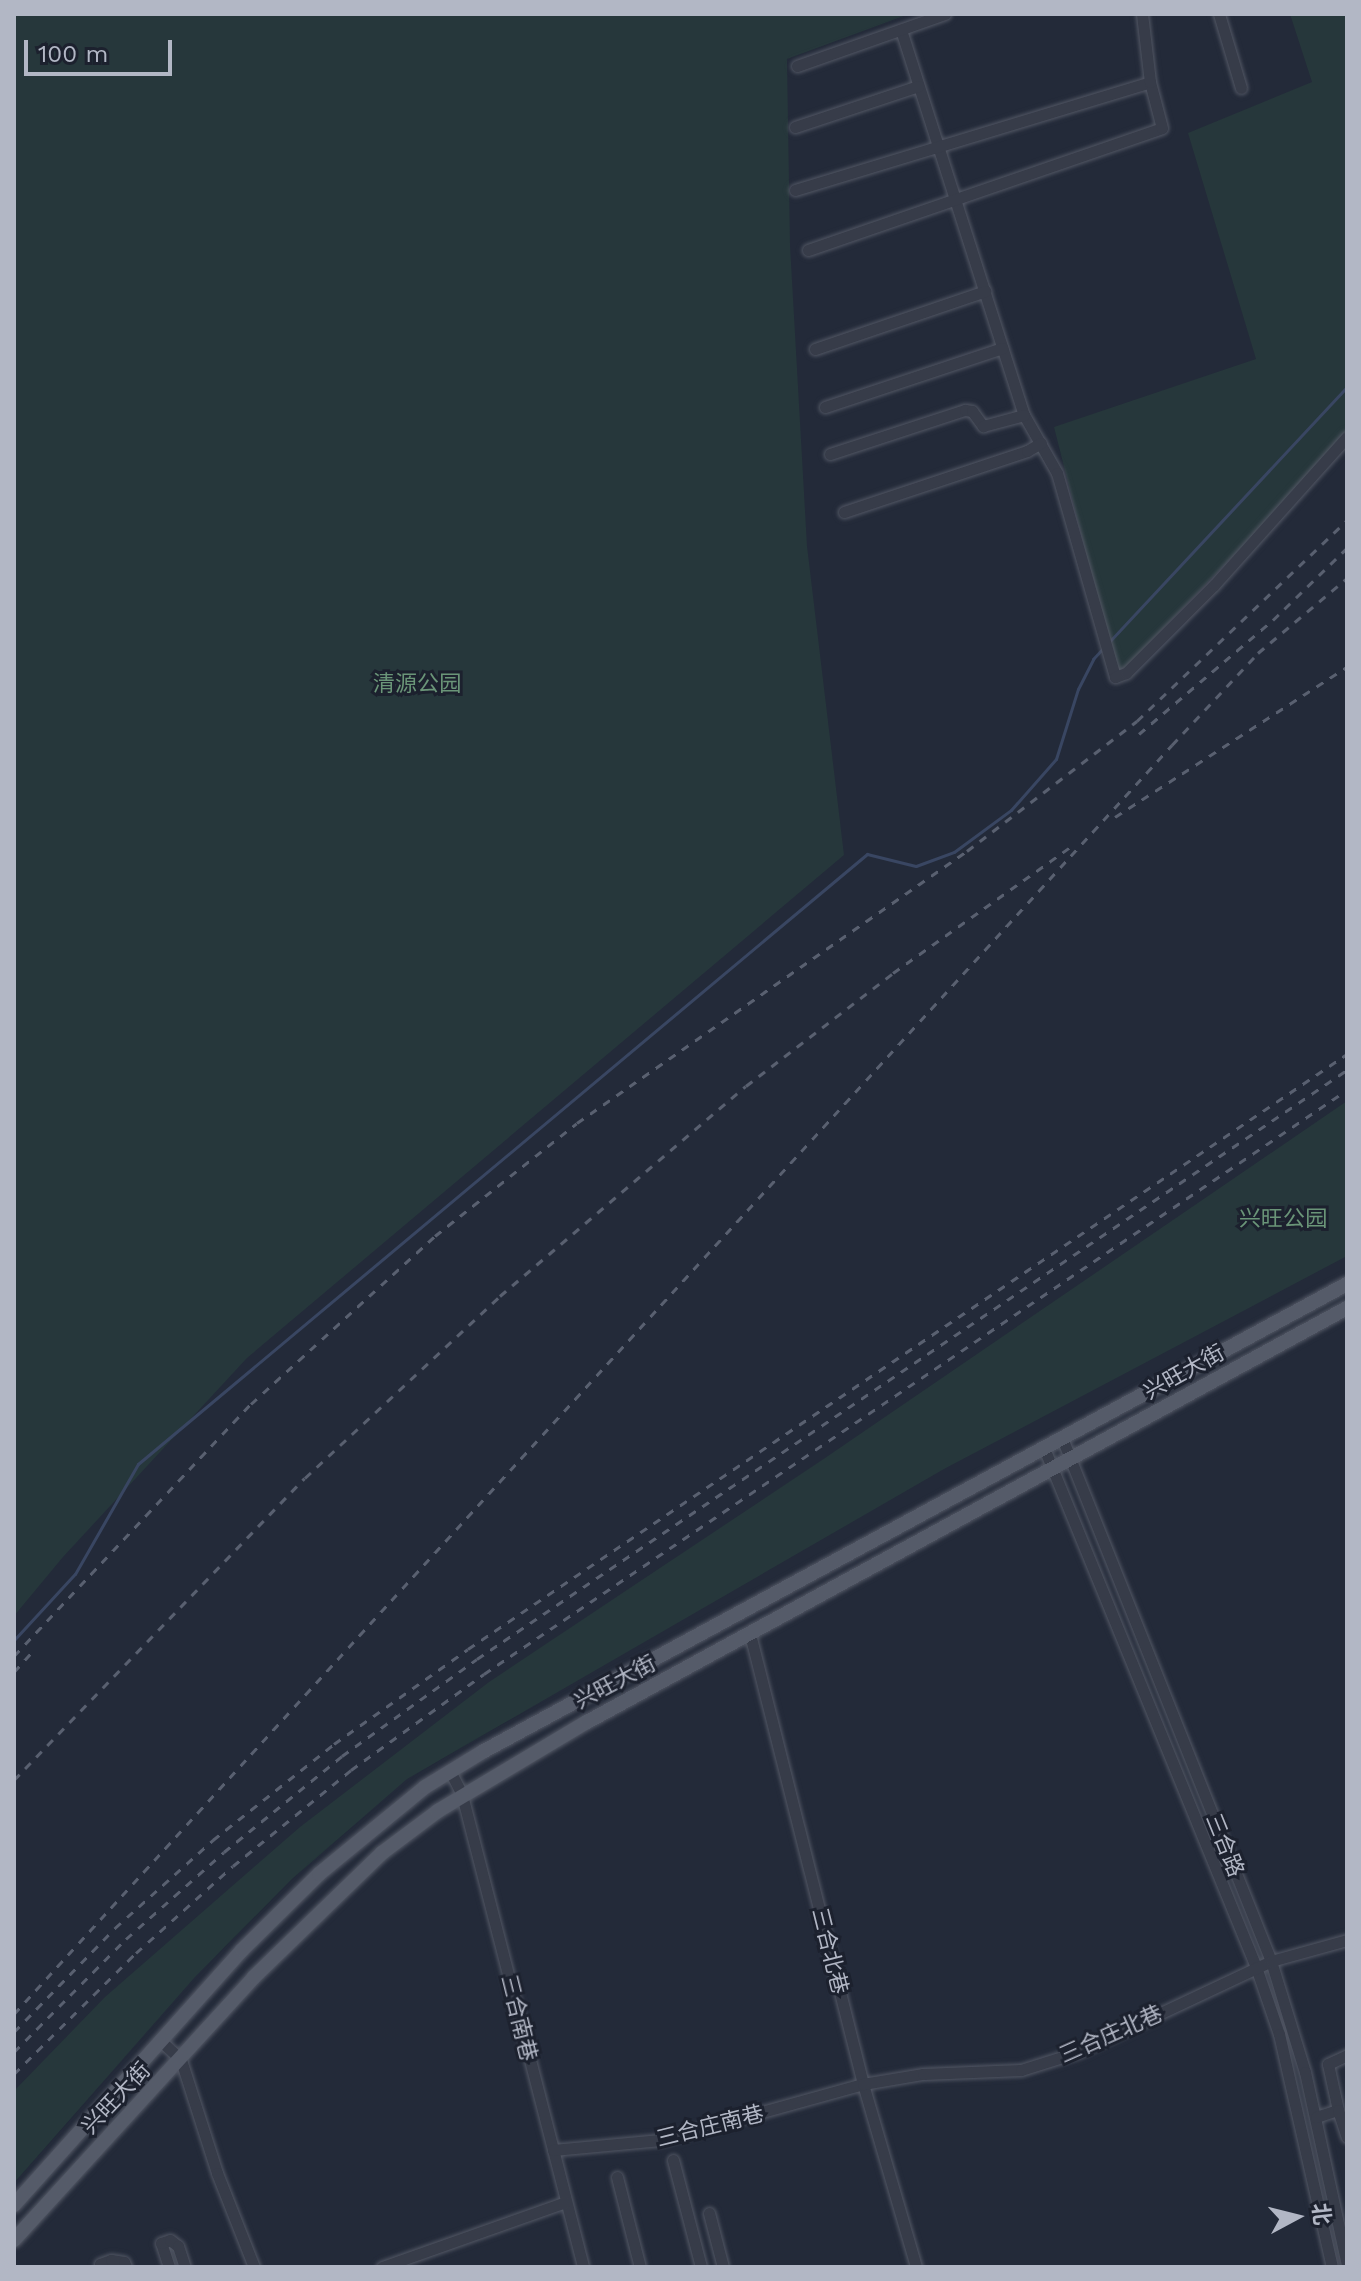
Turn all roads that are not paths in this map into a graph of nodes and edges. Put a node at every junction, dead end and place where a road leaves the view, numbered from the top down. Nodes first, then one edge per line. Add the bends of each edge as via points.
1 (945, 14) edge
2 (1142, 14) edge
3 (1219, 14) edge
4 (901, 30) junction
5 (797, 66) dead end
6 (1150, 82) junction
7 (918, 86) junction
8 (1241, 88) dead end
9 (795, 127) dead end
10 (936, 146) junction
11 (795, 190) dead end
12 (955, 201) junction
13 (808, 250) dead end
14 (985, 291) junction
15 (1002, 348) junction
16 (815, 349) dead end
17 (825, 407) dead end
18 (1024, 415) junction
19 (1347, 437) edge
20 (1041, 443) junction
21 (830, 454) dead end
22 (844, 512) dead end
23 (1347, 1284) edge
24 (1347, 1308) edge
25 (1062, 1438) junction
26 (1044, 1448) junction
27 (1071, 1459) junction
28 (1053, 1469) junction
29 (750, 1634) junction
30 (450, 1771) junction
31 (462, 1795) junction
32 (1347, 1940) edge
33 (1271, 1961) junction
34 (1256, 1967) junction
35 (162, 2042) junction
36 (1347, 2055) edge
37 (181, 2060) junction
38 (863, 2084) junction
39 (1338, 2110) junction
40 (1316, 2117) junction
41 (1347, 2137) edge
42 (553, 2150) junction
43 (673, 2160) dead end
44 (617, 2177) dead end
45 (566, 2202) junction
46 (14, 2205) edge
47 (709, 2213) dead end
48 (14, 2240) edge
49 (1347, 2264) edge
50 (101, 2267) edge
51 (126, 2267) edge
52 (169, 2267) edge
53 (185, 2267) edge
54 (254, 2267) edge
55 (382, 2267) edge
56 (583, 2267) edge
57 (640, 2267) edge
58 (701, 2267) edge
59 (723, 2267) edge
60 (916, 2267) edge
61 (1329, 2267) edge

1 - 4 street
2 - 6 street
3 - 8 street
4 - 5 street
4 - 7 street
6 - 10 street
6 - 12 street via 1162,128
7 - 9 street
7 - 10 street
10 - 11 street
10 - 12 street
12 - 13 street
12 - 14 street
14 - 15 street
14 - 16 street
15 - 17 street
15 - 18 street
18 - 20 street
18 - 21 street via 983,426 965,410
19 - 20 street via 1214,585 1119,678 1057,473
20 - 22 street
23 - 25 main road, 兴旺大街
24 - 27 main road, 兴旺大街
25 - 26 main road, 兴旺大街
25 - 27 street, 三合路
26 - 28 street, 三合路
26 - 30 main road, 兴旺大街
27 - 28 main road, 兴旺大街
27 - 33 street, 三合路
28 - 29 main road, 兴旺大街
28 - 34 street, 三合路
29 - 31 main road, 兴旺大街
29 - 38 street, 三合北巷
30 - 31 street, 三合南巷
30 - 35 main road, 兴旺大街 via 319,1874 242,1950
31 - 37 main road, 兴旺大街 via 382,1853 254,1977
31 - 42 street, 三合南巷
32 - 33 street, 三合庄北巷
33 - 34 street, 三合庄北巷
33 - 40 street, 三合路
34 - 38 street, 三合庄北巷 via 1046,2063 1021,2070 923,2074
34 - 61 street, 三合路 via 1279,2034
35 - 37 street
35 - 46 main road, 兴旺大街
36 - 39 street via 1328,2064
37 - 48 main road, 兴旺大街
37 - 54 street
38 - 42 street, 三合庄南巷 via 661,2140
38 - 60 street, 三合北巷
39 - 40 street
39 - 41 street
40 - 49 street, 三合路
42 - 45 street, 三合南巷
43 - 58 street
44 - 57 street
45 - 55 street
45 - 56 street, 三合南巷
47 - 59 street
50 - 51 street via 111,2260
52 - 53 street via 161,2243 170,2240 178,2246

